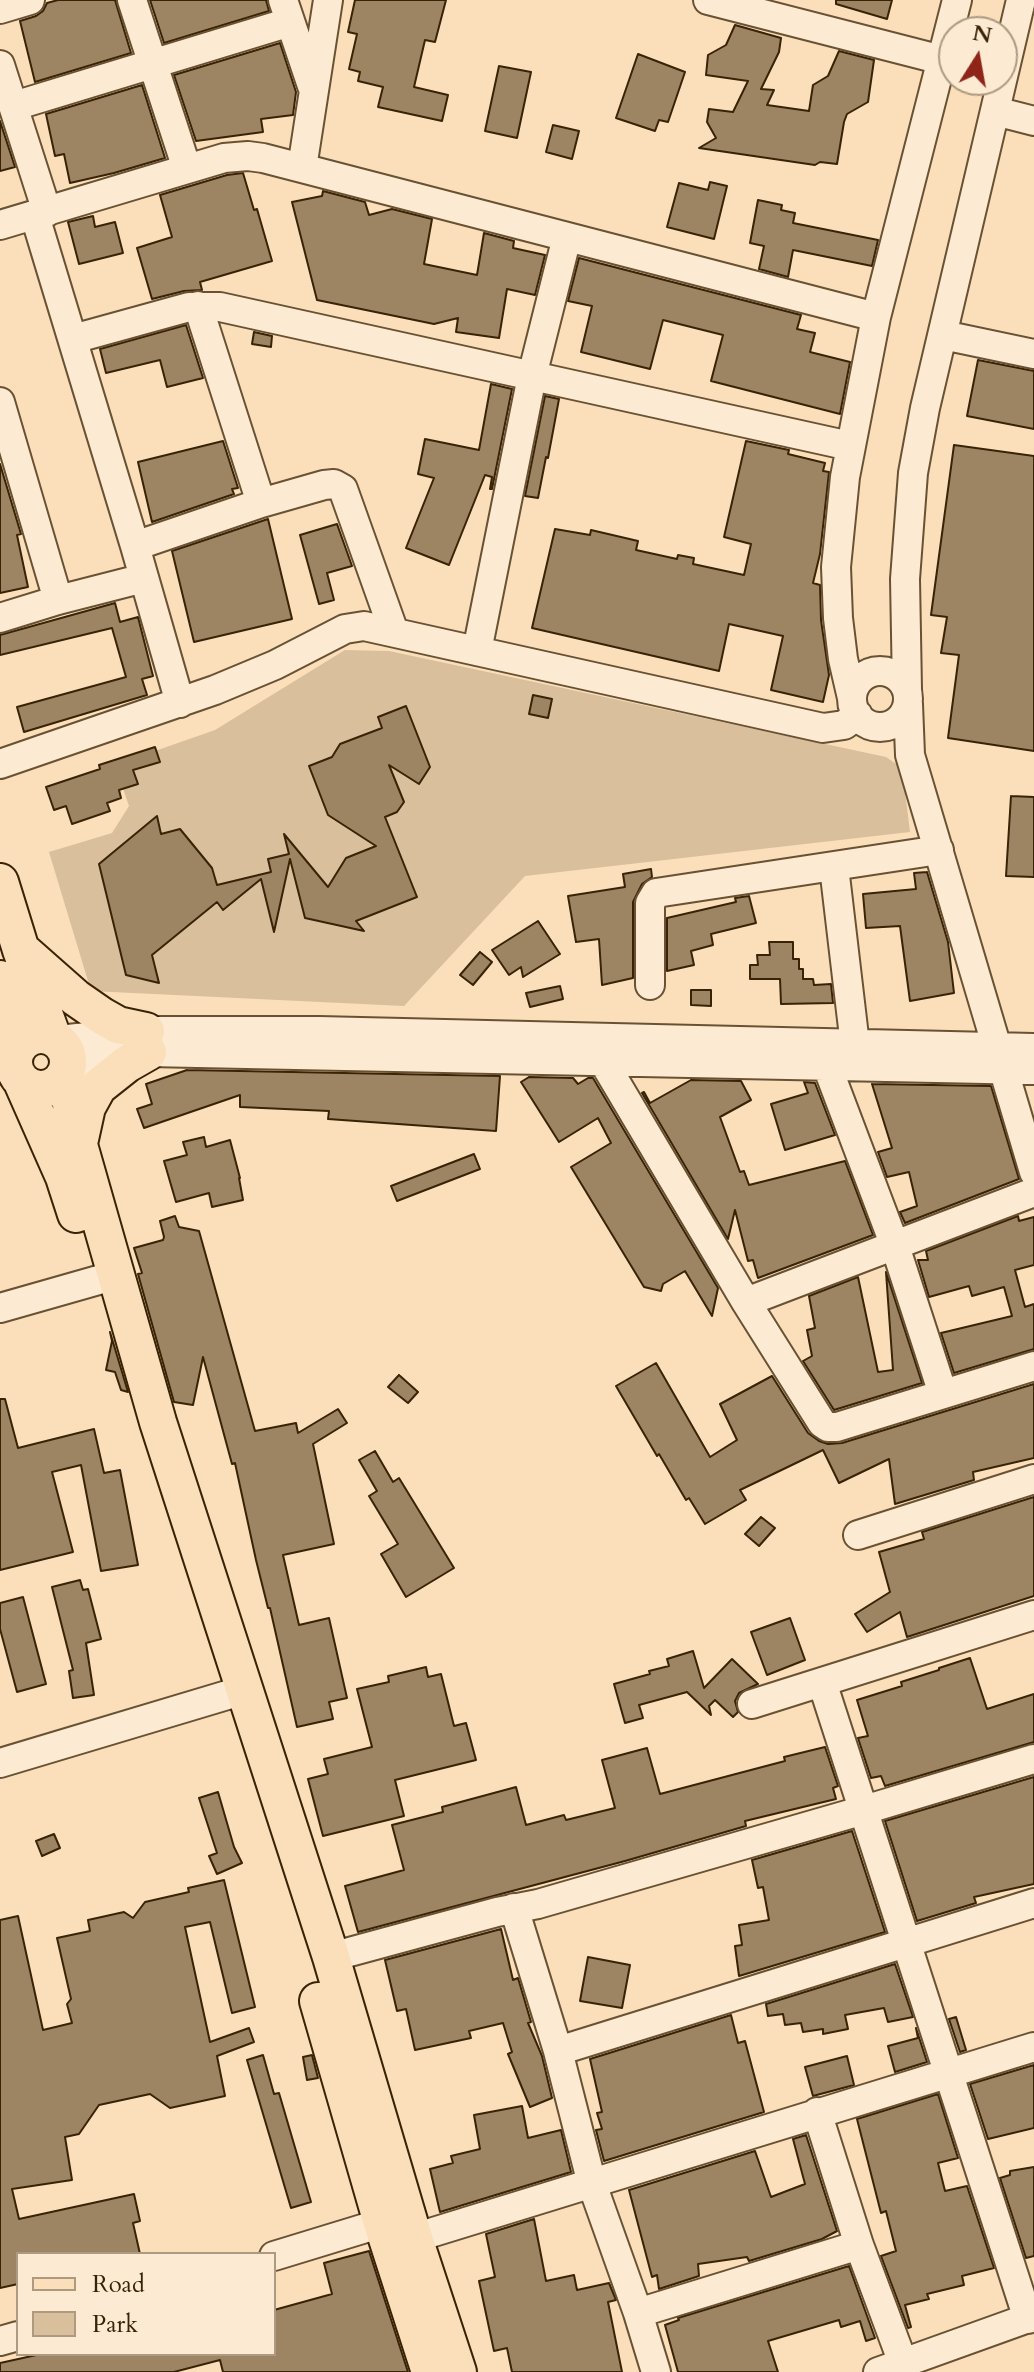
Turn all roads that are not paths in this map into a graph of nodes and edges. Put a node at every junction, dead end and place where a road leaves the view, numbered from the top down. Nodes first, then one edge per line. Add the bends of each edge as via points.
1 (30, 0) edge
2 (132, 0) edge
3 (328, 0) edge
4 (708, 0) edge
5 (1021, 0) edge
6 (0, 9) edge
7 (286, 11) edge
8 (938, 59) edge
9 (153, 64) junction
10 (0, 65) edge
11 (938, 76) edge
12 (314, 90) junction
13 (14, 106) junction
14 (995, 111) junction
15 (1034, 121) edge
16 (302, 168) junction
17 (187, 169) junction
18 (41, 214) junction
19 (0, 225) edge
20 (567, 237) junction
21 (198, 306) junction
22 (876, 317) junction
23 (943, 335) junction
24 (73, 339) junction
25 (1034, 354) edge
26 (532, 376) junction
27 (0, 402) edge
28 (850, 446) junction
29 (261, 503) junction
30 (135, 546) junction
31 (144, 578) junction
32 (58, 600) junction
33 (0, 618) edge
34 (394, 632) junction
35 (477, 651) junction
36 (907, 696) junction
37 (180, 703) junction
38 (858, 712) junction
39 (910, 755) junction
40 (0, 764) edge
41 (939, 850) junction
42 (834, 867) junction
43 (0, 882) edge
44 (21, 950) junction
45 (0, 979) edge
46 (650, 985) dead end
47 (147, 1042) junction
48 (855, 1045) junction
49 (1034, 1048) edge
50 (61, 1055) junction
51 (999, 1059) junction
52 (603, 1061) junction
53 (827, 1066) junction
54 (19, 1067) junction
55 (1034, 1070) edge
56 (79, 1145) junction
57 (1034, 1172) edge
58 (1034, 1192) edge
59 (895, 1246) junction
60 (106, 1278) junction
61 (746, 1302) junction
62 (0, 1308) edge
63 (1034, 1366) edge
64 (943, 1394) junction
65 (1034, 1479) edge
66 (858, 1535) dead end
67 (1034, 1615) edge
68 (822, 1682) junction
69 (234, 1692) junction
70 (752, 1704) dead end
71 (1034, 1759) edge
72 (0, 1763) edge
73 (864, 1810) junction
74 (1034, 1903) edge
75 (514, 1908) junction
76 (906, 1942) junction
77 (331, 1957) junction
78 (1034, 2047) edge
79 (558, 2051) junction
80 (949, 2074) junction
81 (817, 2112) junction
82 (592, 2184) junction
83 (398, 2230) junction
84 (859, 2245) junction
85 (276, 2256) edge
86 (638, 2313) junction
87 (1031, 2318) edge
88 (890, 2368) edge
89 (430, 2372) edge
90 (458, 2372) edge
91 (656, 2372) edge

1 - 6 street
2 - 9 street
3 - 12 street
4 - 8 street
5 - 14 street
7 - 9 street
7 - 12 street
9 - 13 street
9 - 17 street
10 - 13 street
11 - 22 street
12 - 16 street
13 - 18 street
14 - 15 street
14 - 23 street
16 - 17 street via 248,156
16 - 20 street
17 - 18 street
18 - 19 street
18 - 24 street
20 - 22 street
20 - 26 street
21 - 24 street
21 - 26 street
21 - 29 street
22 - 28 street
23 - 25 street
23 - 36 street via 925,408 908,521
24 - 30 street
26 - 28 street
26 - 35 street
27 - 32 street
28 - 38 street via 836,567 841,645
29 - 30 street
29 - 34 street via 324,485 343,489
30 - 31 street
31 - 32 street
31 - 37 street
32 - 33 street
34 - 35 street
34 - 37 street via 364,626 345,629 275,665
35 - 38 street via 823,728 844,725
36 - 38 street via 899,719 891,725 873,726
36 - 38 street via 895,674 876,671 854,688
36 - 39 street
37 - 40 street
38 - 39 street
39 - 41 street
41 - 42 street
41 - 51 street
42 - 46 street via 656,893 650,903
42 - 48 street
43 - 44 main road
44 - 47 main road via 76,998
44 - 50 main road
45 - 54 main road
47 - 48 street via 319,1031
47 - 50 street
47 - 52 street
47 - 56 main road via 98,1087 82,1122
48 - 51 street
49 - 51 street
50 - 54 main road via 36,1035 27,1038
50 - 54 main road via 54,1086 46,1089 37,1089
50 - 56 main road
51 - 53 street
51 - 55 street
51 - 57 street
52 - 53 street
52 - 61 street
53 - 59 street
54 - 60 main road
56 - 60 main road
58 - 59 street
59 - 61 street
59 - 64 street
60 - 62 street
60 - 69 main road via 158,1422
61 - 64 street via 828,1427
63 - 64 street
65 - 66 street
67 - 68 street
68 - 70 street
68 - 73 street
69 - 72 street
69 - 77 main road
69 - 83 main road via 308,1966
71 - 73 street
73 - 75 street
73 - 76 street
74 - 76 street
75 - 77 street
75 - 79 street
76 - 79 street
76 - 80 street
77 - 83 main road
78 - 80 street
79 - 82 street
80 - 81 street
80 - 87 street
81 - 82 street
81 - 84 street
82 - 83 street
82 - 86 street
83 - 85 street
83 - 89 main road
83 - 90 main road
84 - 86 street
84 - 88 street
86 - 91 street
87 - 88 street

